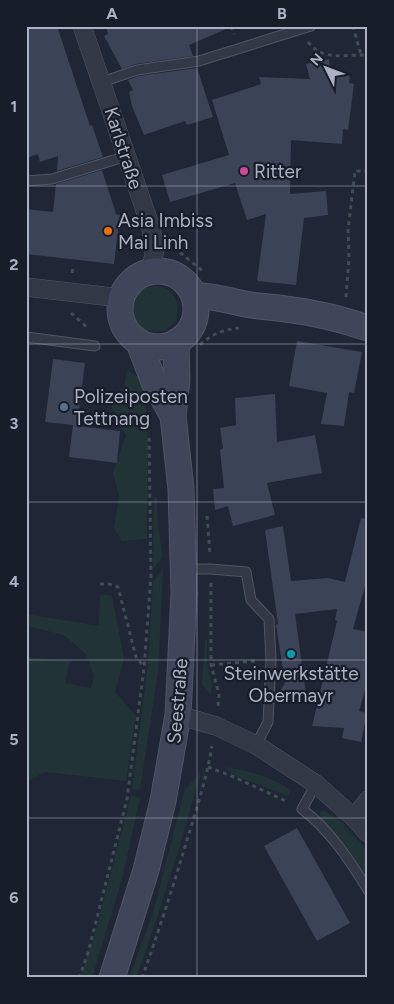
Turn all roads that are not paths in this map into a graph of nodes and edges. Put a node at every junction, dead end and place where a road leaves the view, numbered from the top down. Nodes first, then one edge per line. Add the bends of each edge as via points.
1 (82, 26) edge
2 (311, 26) edge
3 (102, 82) junction
4 (127, 156) junction
5 (26, 181) edge
6 (151, 271) junction
7 (26, 287) edge
8 (121, 298) junction
9 (195, 306) junction
10 (368, 328) edge
11 (26, 337) edge
12 (139, 343) junction
13 (186, 345) junction
14 (95, 346) dead end
15 (173, 416) junction
16 (184, 568) junction
17 (178, 715) junction
18 (256, 745) junction
19 (316, 784) junction
20 (368, 800) edge
21 (354, 818) junction
22 (368, 833) edge
23 (368, 890) edge
24 (112, 978) edge

1 - 3 street, Karlstraße
2 - 3 lane via 199,61 137,70
3 - 4 street, Karlstraße
4 - 5 lane via 52,179
4 - 6 street, Karlstraße via 155,248
6 - 8 main road via 132,280
6 - 9 main road via 177,275 187,284
7 - 8 street
8 - 12 main road via 122,323
9 - 10 main road via 204,296 223,298 247,316 286,309
9 - 13 main road via 192,326 185,335
11 - 14 lane
12 - 13 main road via 156,347
12 - 15 main road, Seestraße via 154,382
13 - 15 main road, Seestraße via 177,380
15 - 16 main road, Seestraße
16 - 17 main road, Seestraße
16 - 18 lane via 246,572 251,600 268,619 272,660 268,722
17 - 18 street via 216,726
17 - 24 main road, Seestraße via 163,801 146,870
18 - 19 street
19 - 21 street
19 - 23 lane via 302,810 326,831
20 - 21 street
21 - 22 street

